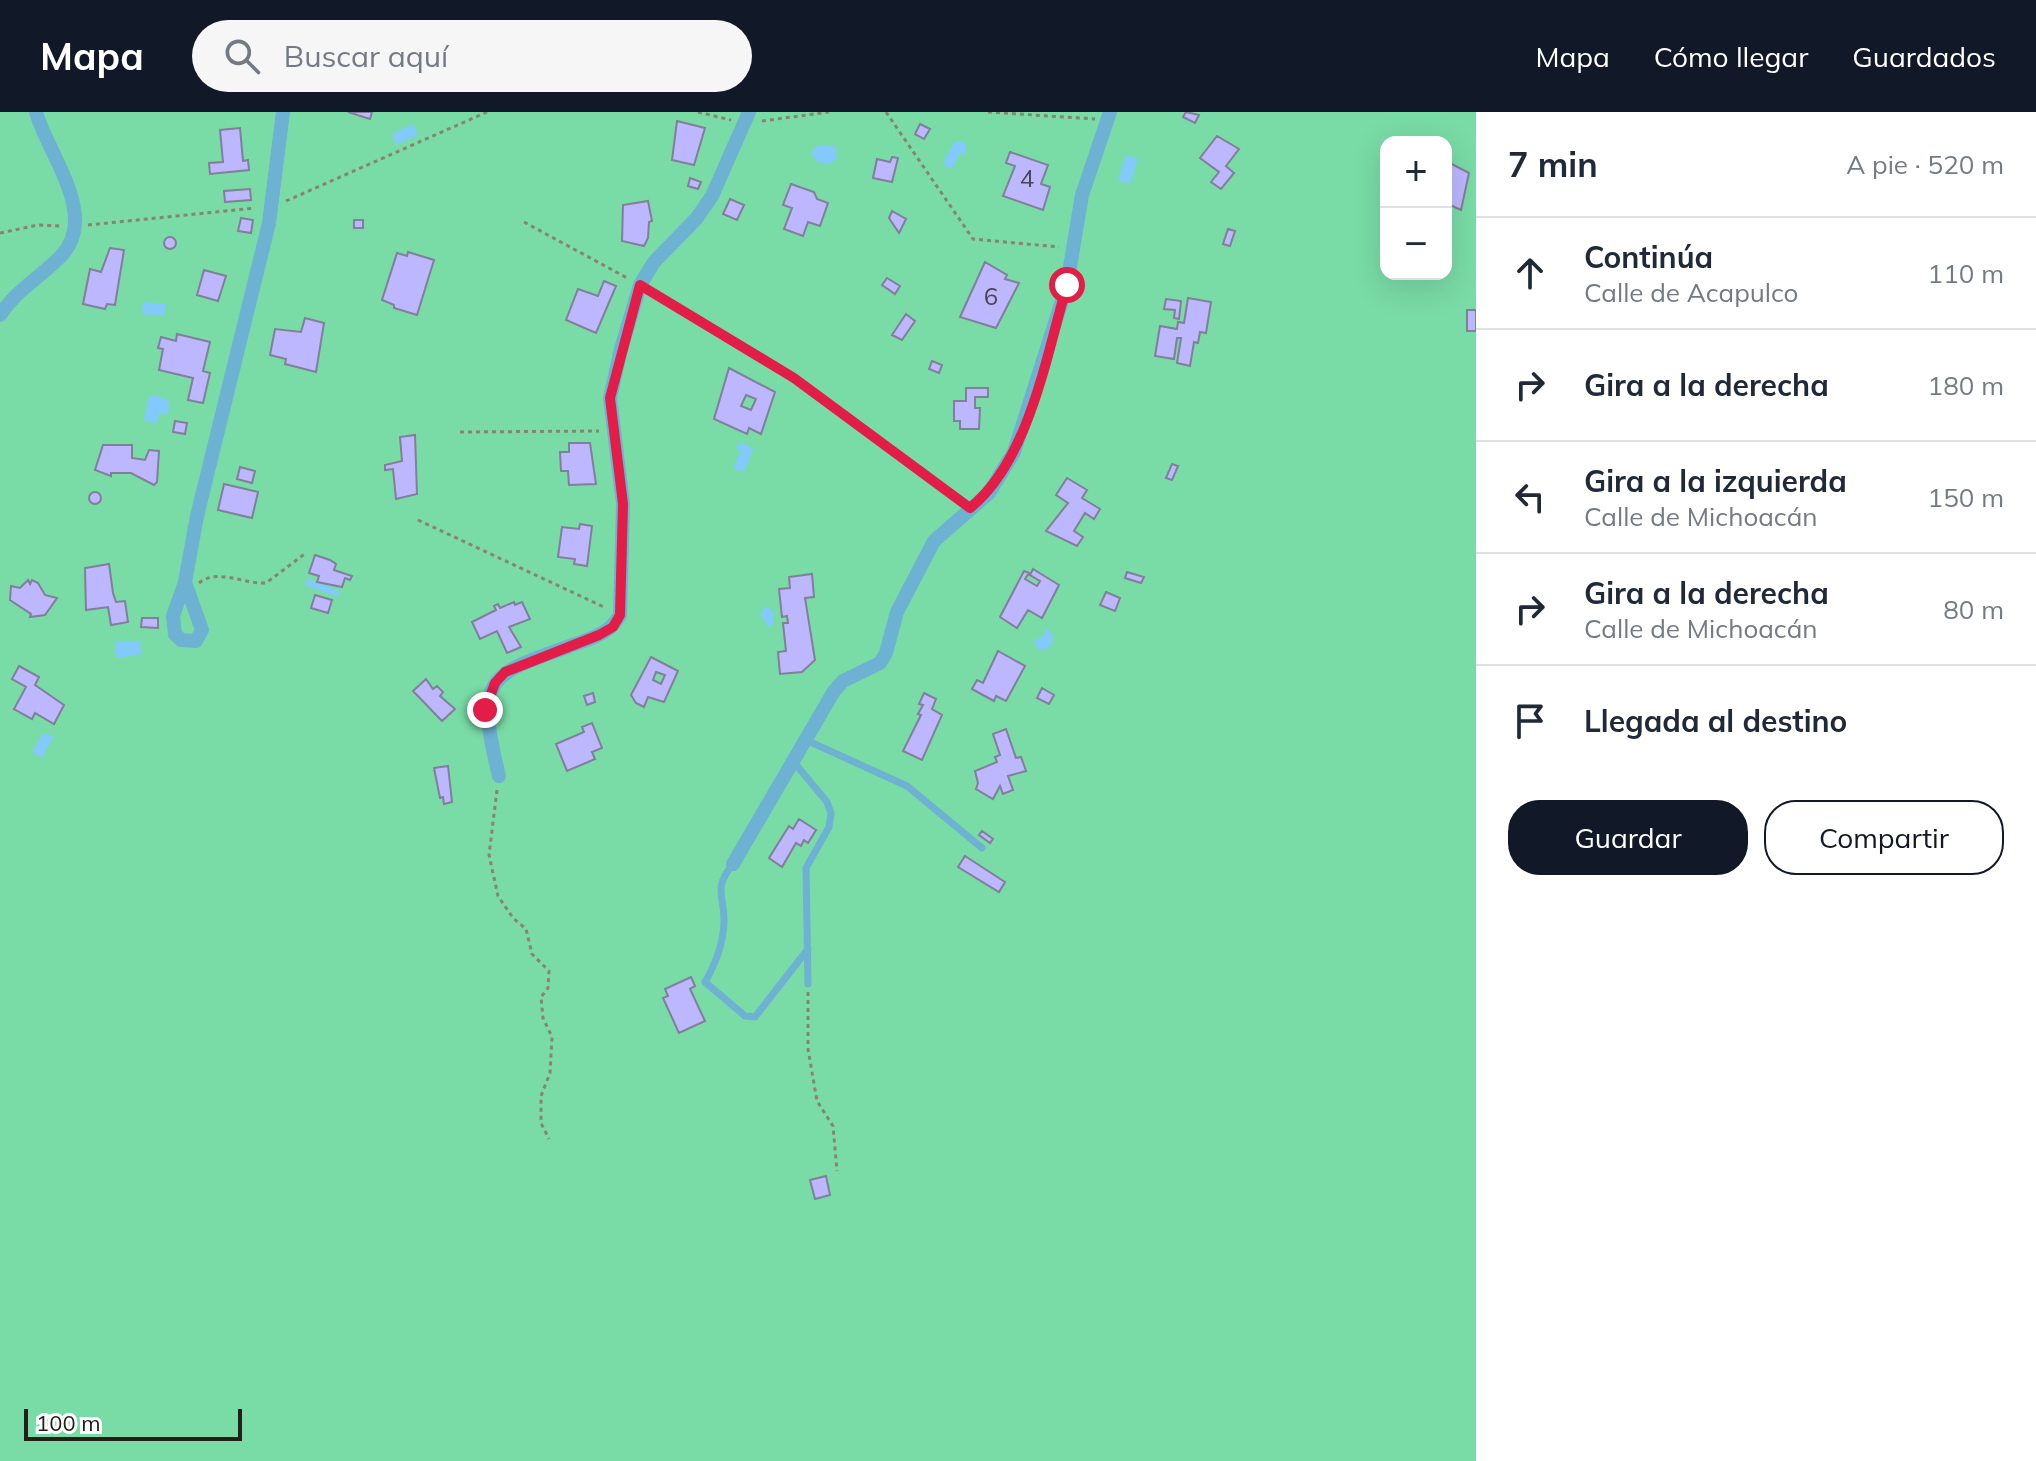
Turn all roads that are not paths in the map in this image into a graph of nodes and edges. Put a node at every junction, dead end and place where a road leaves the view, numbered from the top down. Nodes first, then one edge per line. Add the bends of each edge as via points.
1 (36, 112) edge
2 (283, 112) edge
3 (749, 112) edge
4 (1108, 116) edge
5 (0, 315) edge
6 (187, 589) road end
7 (806, 740) junction
8 (793, 761) junction
9 (499, 776) road end
10 (982, 848) dead end
11 (733, 864) joint
12 (808, 949) junction
13 (808, 984) road end

1 - 5 street via 68,186 74,226 63,254 10,299
2 - 6 street via 272,207 197,516
3 - 9 street via 712,196 640,285 613,380 610,398 623,504 620,615 599,635 518,664 495,683 485,710
4 - 7 street via 1082,195 1041,375 1014,452 989,493 934,541 911,581 880,663 843,681
7 - 8 street
7 - 10 lane via 907,786
8 - 11 street
8 - 12 lane via 831,813 806,868
11 - 12 lane via 718,895 724,920 719,958 705,982 745,1016 755,1017
12 - 13 lane

